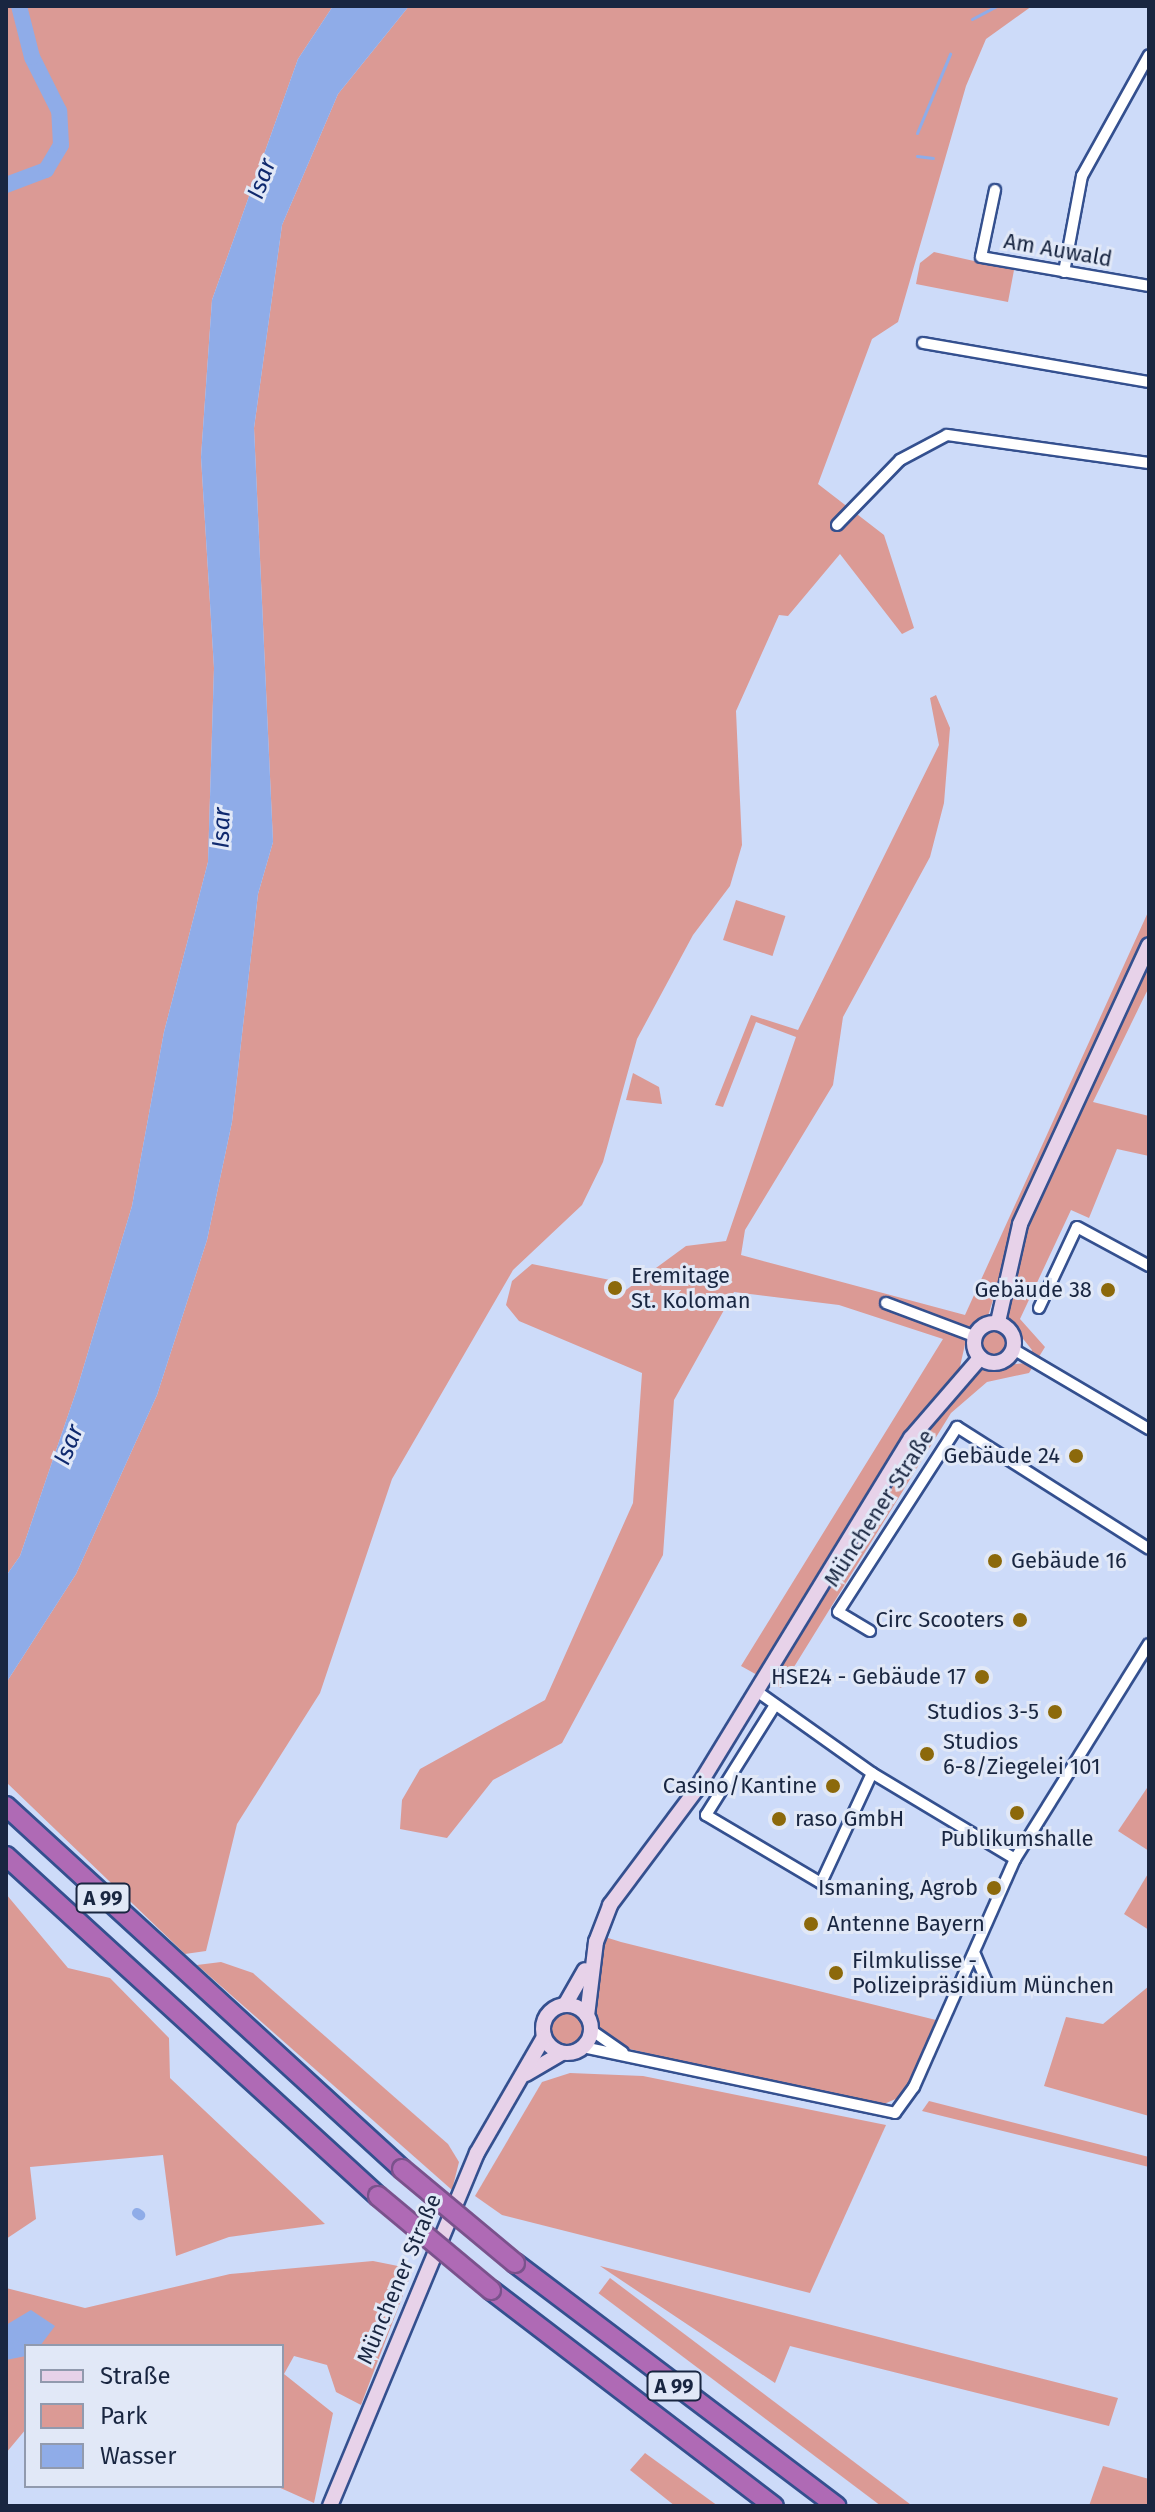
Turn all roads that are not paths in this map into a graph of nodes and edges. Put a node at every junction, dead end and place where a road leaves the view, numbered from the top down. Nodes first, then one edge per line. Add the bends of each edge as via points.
1 (1149, 55) edge
2 (995, 190) dead end
3 (1064, 272) junction
4 (1149, 286) edge
5 (923, 343) dead end
6 (1149, 382) edge
7 (1149, 463) edge
8 (837, 525) dead end
9 (1149, 945) edge
10 (1149, 1266) edge
11 (886, 1303) dead end
12 (1039, 1308) dead end
13 (998, 1322) junction
14 (974, 1336) junction
15 (1013, 1349) junction
16 (980, 1358) junction
17 (1149, 1429) edge
18 (1149, 1549) edge
19 (870, 1631) dead end
20 (1149, 1644) edge
21 (758, 1692) junction
22 (775, 1705) junction
23 (872, 1773) junction
24 (6, 1806) edge
25 (6, 1856) edge
26 (1015, 1859) junction
27 (594, 1951) junction
28 (975, 1955) junction
29 (963, 1982) junction
30 (565, 2005) junction
31 (589, 2023) junction
32 (544, 2037) junction
33 (583, 2047) junction
34 (562, 2053) junction
35 (636, 2057) junction
36 (522, 2077) junction
37 (330, 2506) edge
38 (774, 2506) edge
39 (836, 2506) edge

1 - 3 street via 1082,176
2 - 3 street, Am Auwald via 981,257
3 - 4 street, Am Auwald
5 - 6 street
7 - 8 street via 947,435 900,460
9 - 13 main road via 1020,1224
10 - 12 street via 1077,1227
11 - 14 street
13 - 14 main road
13 - 15 main road via 1012,1333
14 - 16 main road
15 - 16 main road via 1000,1362
15 - 17 street
16 - 21 main road, Münchener Straße via 911,1438
18 - 19 street, Münchener Straße via 957,1427 838,1612
20 - 26 street
21 - 22 street
21 - 27 main road, Münchener Straße via 610,1905
22 - 23 street
22 - 23 street via 706,1815 821,1883
23 - 26 street
24 - 39 highway, A 99, bridge via 200,1990 402,2169 515,2263
25 - 38 highway, A 99, bridge via 174,2017 378,2196 491,2290
26 - 28 street
27 - 30 main road, Münchener Straße
27 - 31 main road, Münchener Straße
28 - 29 street
28 - 29 street via 988,1985
29 - 35 street via 895,2113
30 - 31 main road
30 - 32 main road via 546,2016
31 - 33 main road
31 - 35 street
32 - 34 main road
32 - 36 main road, Münchener Straße
33 - 34 main road
33 - 35 street
34 - 36 main road, Münchener Straße
36 - 37 main road, Münchener Straße via 471,2166

